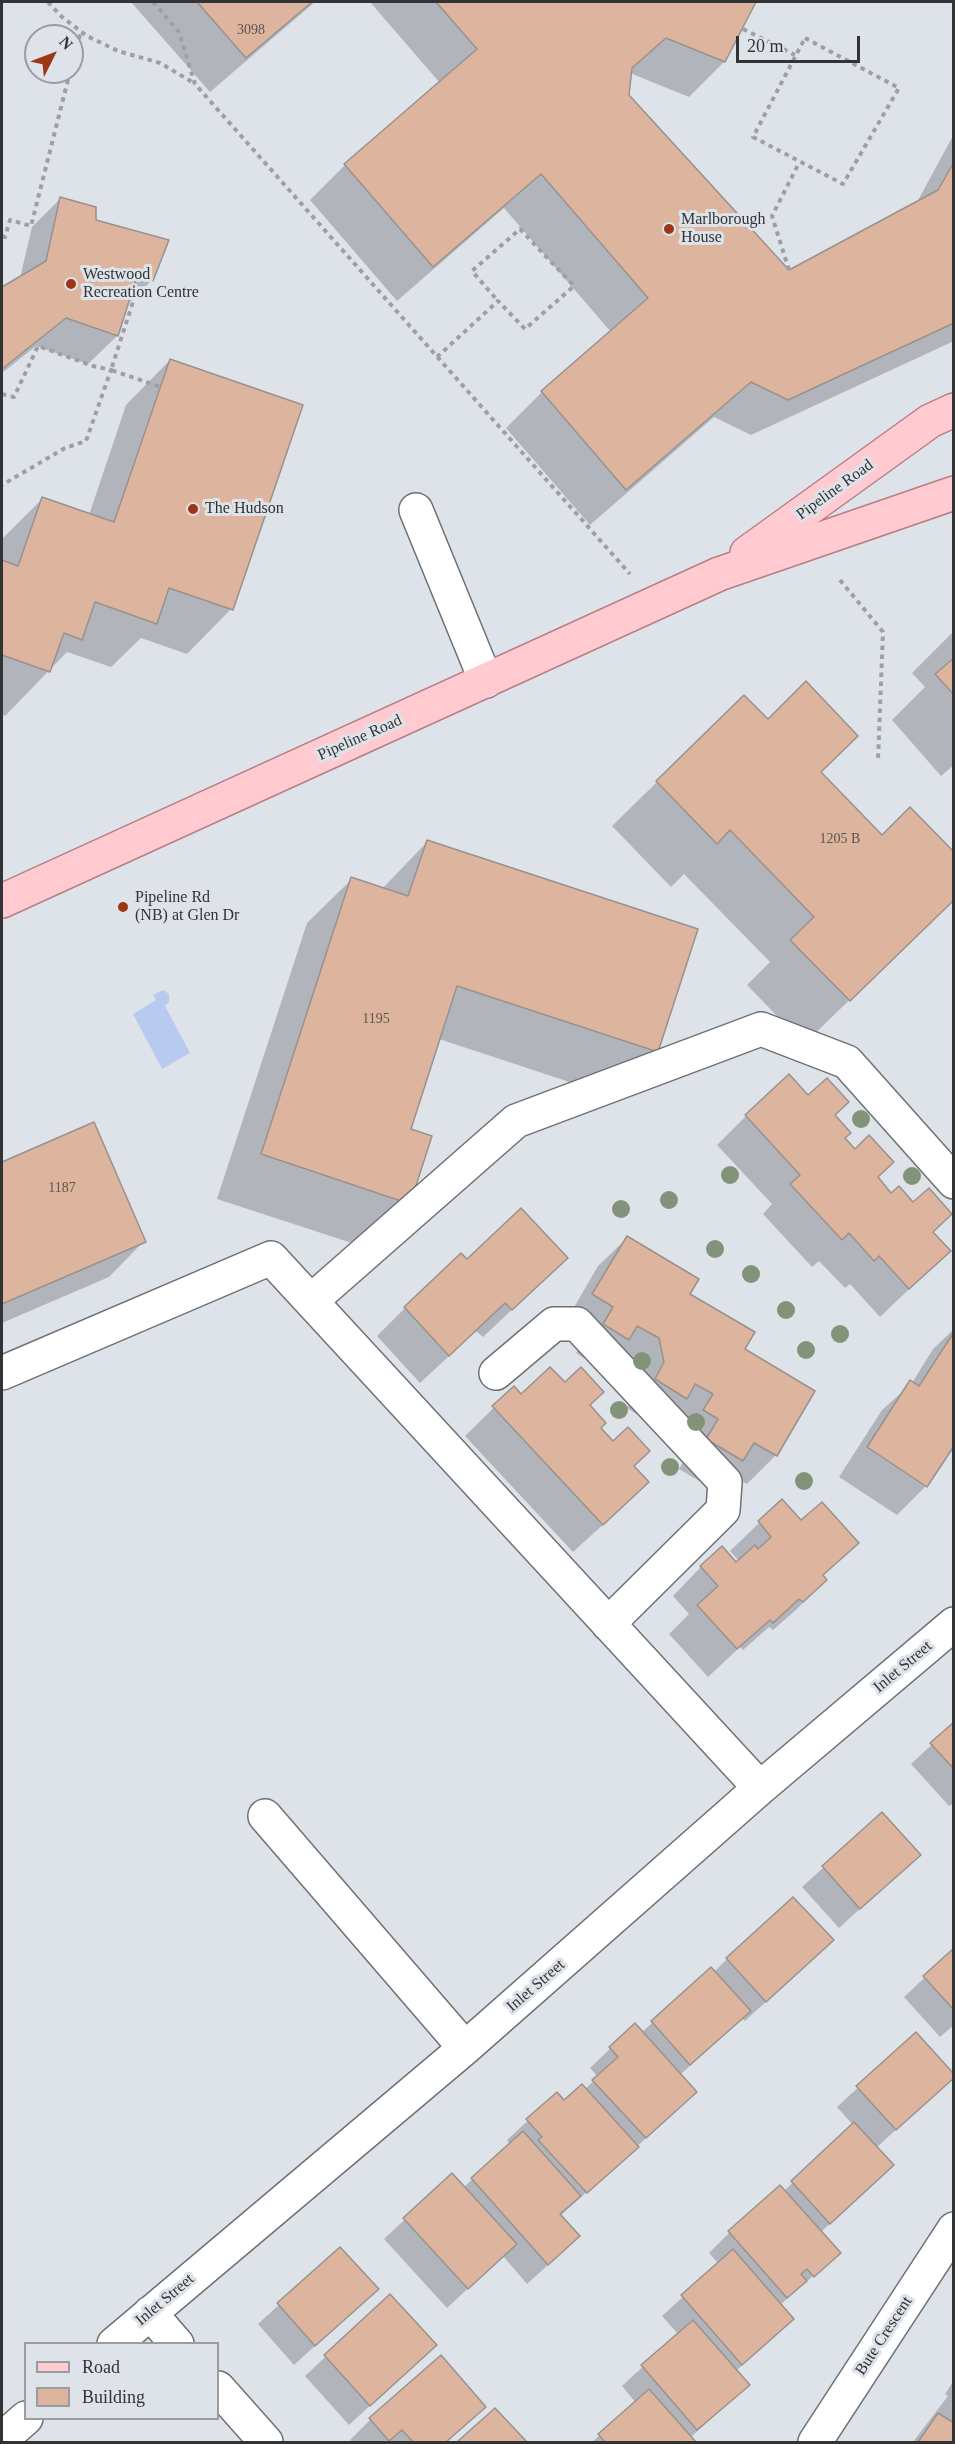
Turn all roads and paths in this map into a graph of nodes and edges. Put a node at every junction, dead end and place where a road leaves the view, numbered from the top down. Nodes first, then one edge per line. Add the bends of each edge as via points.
1 (48, 2) edge
2 (153, 2) edge
3 (72, 24) edge
4 (742, 29) dead end
5 (84, 33) edge
6 (795, 55) junction
7 (67, 84) edge
8 (195, 84) junction
9 (799, 163) junction
10 (2, 236) edge
11 (789, 270) dead end
12 (141, 277) dead end
13 (498, 301) junction
14 (437, 357) junction
15 (111, 370) junction
16 (160, 387) dead end
17 (2, 394) edge
18 (954, 410) edge
19 (2, 485) edge
20 (954, 493) edge
21 (416, 510) dead end
22 (719, 574) junction
23 (840, 580) dead end
24 (656, 603) junction
25 (486, 681) junction
26 (878, 760) dead end
27 (2, 901) edge
28 (954, 1182) edge
29 (311, 1302) junction
30 (2, 1372) edge
31 (496, 1373) dead end
32 (608, 1624) junction
33 (954, 1624) edge
34 (760, 1788) junction
35 (265, 1816) dead end
36 (465, 2048) junction
37 (954, 2229) edge
38 (150, 2313) junction
39 (115, 2342) edge
40 (176, 2342) edge
41 (219, 2389) edge
42 (24, 2420) edge
43 (2, 2439) edge
44 (266, 2442) edge
45 (814, 2442) edge

1 - 3 path
2 - 8 path via 179,32
4 - 6 path
5 - 8 path via 118,51 160,63
6 - 9 path via 753,136
6 - 9 path via 805,38 899,88 843,184
7 - 10 path via 31,226 10,220 5,237
8 - 14 path
9 - 11 path via 772,216
12 - 15 path
13 - 13 path via 525,329 573,286 520,229 472,271
13 - 14 path
14 - 24 path
15 - 16 path
15 - 17 path via 38,346 14,397
15 - 19 path via 86,441 65,448
18 - 22 main road, Pipeline Road via 930,421
20 - 22 main road, Pipeline Road
21 - 25 street
22 - 24 main road, Pipeline Road
23 - 26 path via 884,632
24 - 25 main road, Pipeline Road
25 - 27 main road, Pipeline Road
28 - 29 street via 847,1062 761,1029 516,1121
29 - 30 street via 271,1258
29 - 32 street
31 - 32 street via 554,1324 577,1324 725,1482 723,1510
32 - 34 street
33 - 34 street, Inlet Street
34 - 36 street, Inlet Street
35 - 36 street
36 - 38 street, Inlet Street
37 - 45 street, Bute Crescent
38 - 39 street, Inlet Street
38 - 40 street
41 - 44 street
42 - 43 street

